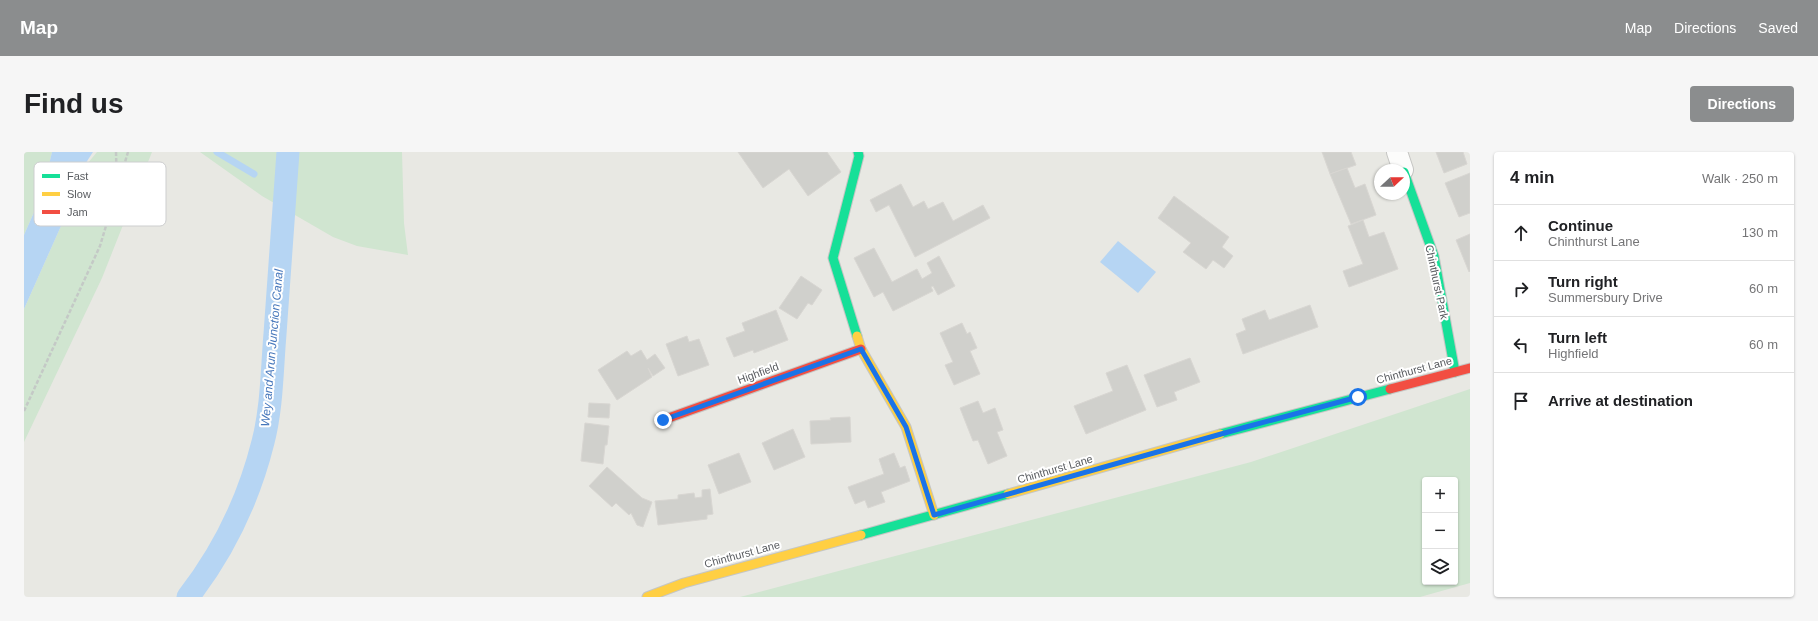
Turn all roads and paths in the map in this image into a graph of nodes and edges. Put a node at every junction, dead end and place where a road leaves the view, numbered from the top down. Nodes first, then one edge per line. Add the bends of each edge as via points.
1 (116, 152) edge
2 (128, 152) edge
3 (858, 152) edge
4 (1397, 152) edge
5 (116, 162) edge
6 (125, 162) edge
7 (1401, 164) edge
8 (1410, 188) edge
9 (106, 226) edge
10 (861, 349) junction
11 (1470, 368) edge
12 (1455, 372) junction
13 (24, 410) edge
14 (663, 420) dead end
15 (934, 515) junction
16 (647, 597) edge

1 - 5 path
2 - 6 path
3 - 10 street via 833,258
4 - 7 street, Chinthurst Park
8 - 12 street, Chinthurst Park via 1434,256
9 - 13 path via 100,246
10 - 14 street, Highfield
10 - 15 street via 906,427
11 - 12 street, Chinthurst Lane
12 - 15 street, Chinthurst Lane via 1246,427
15 - 16 street, Chinthurst Lane via 684,582

